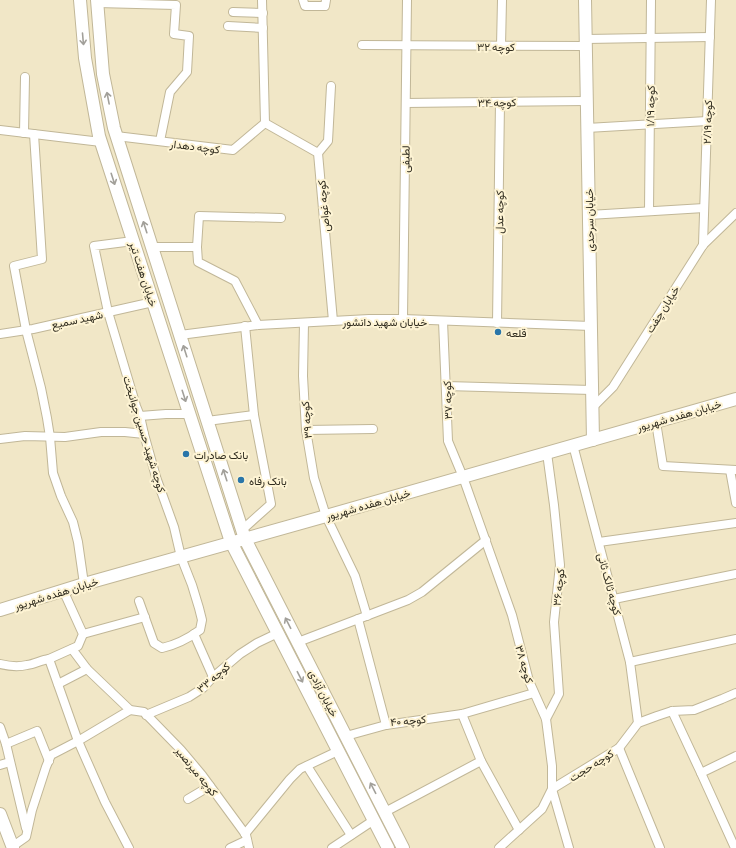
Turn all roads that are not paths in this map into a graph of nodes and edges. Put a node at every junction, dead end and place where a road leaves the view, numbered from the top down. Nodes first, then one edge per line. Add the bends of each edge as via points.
1 (80, 0) edge
2 (262, 0) edge
3 (303, 0) edge
4 (326, 0) edge
5 (408, 0) edge
6 (502, 0) edge
7 (585, 0) edge
8 (651, 0) edge
9 (711, 0) edge
10 (97, 1) edge
11 (233, 12) dead end
12 (263, 13) junction
13 (228, 26) dead end
14 (263, 28) junction
15 (710, 37) junction
16 (651, 38) junction
17 (586, 42) junction
18 (362, 45) dead end
19 (407, 46) junction
20 (501, 46) junction
21 (25, 77) dead end
22 (331, 86) dead end
23 (587, 101) junction
24 (500, 102) junction
25 (406, 103) junction
26 (707, 121) junction
27 (265, 122) junction
28 (650, 125) junction
29 (587, 128) junction
30 (0, 130) edge
31 (24, 133) junction
32 (34, 134) junction
33 (116, 136) junction
34 (101, 142) junction
35 (160, 142) junction
36 (318, 153) junction
37 (704, 208) junction
38 (649, 211) junction
39 (736, 213) edge
40 (589, 215) junction
41 (281, 218) dead end
42 (134, 242) junction
43 (703, 245) junction
44 (197, 246) junction
45 (151, 247) junction
46 (153, 302) junction
47 (108, 312) junction
48 (403, 319) junction
49 (333, 321) junction
50 (443, 321) junction
51 (304, 322) junction
52 (497, 323) junction
53 (258, 325) junction
54 (245, 326) junction
55 (591, 326) junction
56 (26, 330) junction
57 (0, 334) edge
58 (180, 335) junction
59 (165, 338) junction
60 (446, 386) junction
61 (592, 390) junction
62 (736, 399) edge
63 (592, 408) junction
64 (190, 414) junction
65 (254, 415) junction
66 (140, 416) junction
67 (207, 421) junction
68 (656, 422) junction
69 (373, 429) dead end
70 (306, 430) junction
71 (144, 434) junction
72 (50, 437) junction
73 (0, 439) edge
74 (593, 440) junction
75 (574, 445) junction
76 (547, 453) junction
77 (733, 470) edge
78 (463, 477) junction
79 (232, 496) junction
80 (218, 500) junction
81 (736, 503) edge
82 (326, 516) junction
83 (736, 523) edge
84 (244, 534) junction
85 (486, 540) junction
86 (231, 542) junction
87 (599, 542) junction
88 (182, 557) junction
89 (262, 572) junction
90 (736, 574) edge
91 (250, 579) junction
92 (84, 584) junction
93 (63, 590) junction
94 (614, 599) junction
95 (139, 601) dead end
96 (0, 610) edge
97 (367, 616) junction
98 (145, 617) junction
99 (358, 619) junction
100 (278, 633) junction
101 (83, 634) junction
102 (194, 634) junction
103 (736, 639) edge
104 (298, 642) junction
105 (72, 650) junction
106 (50, 659) junction
107 (630, 662) junction
108 (0, 664) edge
109 (87, 669) junction
110 (213, 677) junction
111 (58, 684) junction
112 (736, 692) edge
113 (534, 693) junction
114 (130, 710) junction
115 (672, 712) junction
116 (462, 714) junction
117 (146, 715) junction
118 (546, 719) junction
119 (638, 723) junction
120 (386, 725) junction
121 (0, 727) edge
122 (346, 736) junction
123 (78, 741) junction
124 (6, 744) junction
125 (619, 748) junction
126 (338, 751) junction
127 (736, 756) edge
128 (49, 761) junction
129 (481, 761) junction
130 (10, 762) junction
131 (0, 766) edge
132 (307, 766) junction
133 (362, 766) junction
134 (350, 773) junction
135 (701, 773) junction
136 (210, 786) junction
137 (552, 789) junction
138 (188, 799) dead end
139 (385, 812) junction
140 (0, 814) edge
141 (374, 820) junction
142 (519, 830) junction
143 (27, 831) junction
144 (351, 835) junction
145 (247, 841) edge
146 (503, 846) edge
147 (13, 847) edge
148 (129, 848) edge
149 (230, 848) edge
150 (332, 848) edge
151 (388, 848) edge
152 (403, 848) edge
153 (569, 848) edge
154 (660, 848) edge
155 (735, 848) edge

1 -> 34 street, خیابان هفت تیر via 85,58
2 - 12 street
3 - 4 street via 305,6 325,6
5 - 19 street, لطیفی
6 - 20 street
7 - 17 street, خیابان سرحدی
8 - 16 street, کوچه ۱/۱۹
9 - 15 street, کوچه ۲/۱۹
33 -> 10 street, خیابان هفت تیر via 103,74
10 - 35 street via 176,6 174,34 189,36 187,72 170,92
11 - 12 street
12 - 14 street
13 - 14 street
14 - 27 street
15 - 16 street, کوچه ۳۲
15 - 26 street, کوچه ۲/۱۹
16 - 17 street, کوچه ۳۲
16 - 28 street, کوچه ۱/۱۹
17 - 20 street, کوچه ۳۲
17 - 23 street, خیابان سرحدی
18 - 19 street, کوچه ۳۲
19 - 20 street, کوچه ۳۲
19 - 25 street, لطیفی
21 - 31 street
22 - 36 street via 328,141
23 - 24 street, کوچه ۳۴
23 - 29 street, خیابان سرحدی
24 - 25 street, کوچه ۳۴
24 - 52 street, کوچه عدل
25 - 48 street, لطیفی
26 - 28 street
26 - 37 street, کوچه ۲/۱۹
27 - 35 street, کوچه دهدار via 233,150
27 - 36 street
28 - 29 street
28 - 38 street, کوچه ۱/۱۹
29 - 40 street, خیابان سرحدی
30 - 31 street
31 - 32 street
32 - 34 street
32 - 56 street via 42,259 14,266
33 - 35 street, کوچه دهدار
45 -> 33 street, خیابان هفت تیر
34 -> 42 street, خیابان هفت تیر
36 - 49 street, کوچه غواص
37 - 38 street
37 - 43 street, کوچه ۲/۱۹
38 - 40 street
39 - 43 street, خیابان چفت
40 - 55 street, خیابان سرحدی
41 - 44 street via 199,216
42 - 46 street, خیابان هفت تیر
42 - 47 street, کوچه شهید حسین جوانبخت via 94,246
43 - 63 street, خیابان چفت via 617,380
44 - 45 street
44 - 53 street via 198,262 235,282
45 - 58 street, خیابان هفت تیر
46 - 47 street, شهید سمیع
46 - 59 street, خیابان هفت تیر
47 - 56 street, شهید سمیع
47 - 66 street, کوچه شهید حسین جوانبخت
48 - 49 street, خیابان شهید دانشور
48 - 50 street, خیابان شهید دانشور
49 - 51 street, خیابان شهید دانشور
50 - 52 street, خیابان شهید دانشور
50 - 60 street, کوچه ۳۷
51 - 53 street, خیابان شهید دانشور
51 - 70 street, کوچه ۳۹
52 - 55 street, خیابان شهید دانشور
53 - 54 street, خیابان شهید دانشور
54 - 58 street, خیابان شهید دانشور
54 - 65 street
55 - 61 street, خیابان سرحدی
56 - 57 street, شهید سمیع
56 - 72 street
58 - 59 street
67 -> 58 street, خیابان هفت تیر
59 -> 64 street, خیابان هفت تیر
60 - 61 street
60 - 78 street, کوچه ۳۷ via 448,442
61 - 63 street, خیابان سرحدی
62 - 68 street, خیابان هفده شهریور
63 - 74 street, خیابان سرحدی
64 - 66 street
64 - 80 street, خیابان هفت تیر
65 - 67 street
65 - 84 street via 271,504
66 - 71 street, کوچه شهید حسین جوانبخت
79 -> 67 street, خیابان هفت تیر
68 - 74 street, خیابان هفده شهریور
68 - 77 street via 663,466
69 - 70 street
70 - 82 street, کوچه ۳۹ via 314,478
71 - 72 street via 101,432
71 - 88 street, کوچه شهید حسین جوانبخت
72 - 73 street
72 - 92 street via 53,473 73,522
74 - 75 street, خیابان هفده شهریور
75 - 76 street, خیابان هفده شهریور
75 - 87 street, کوچه ثالک ثانی
76 - 78 street, خیابان هفده شهریور
76 - 118 street, کوچه ۳۶ via 560,565 554,622 559,694
77 - 81 street
78 - 82 street, خیابان هفده شهریور
78 - 85 street, کوچه ۳۸
79 - 80 street
79 - 84 street, خیابان هفت تیر
80 - 86 street, خیابان هفت تیر
82 - 84 street, خیابان هفده شهریور
82 - 97 street via 354,576
83 - 87 street
84 - 86 street, خیابان هفده شهریور
84 - 89 street, خیابان آزادی
85 - 97 street via 422,592
85 - 113 street, کوچه ۳۸ via 512,615
86 - 88 street, خیابان هفده شهریور
86 - 91 street, خیابان آزادی
87 - 94 street, کوچه ثالک ثانی
88 - 92 street, خیابان هفده شهریور
88 - 102 street, کوچه شهید حسین جوانبخت via 202,620 200,630
89 - 91 street
104 -> 89 street, خیابان آزادی
90 - 94 street
91 - 100 street, خیابان آزادی
92 - 93 street, خیابان هفده شهریور
93 - 96 street, خیابان هفده شهریور
93 - 101 street
94 - 107 street, کوچه ثالک ثانی
95 - 98 street
97 - 99 street
98 - 101 street
98 - 102 street via 154,643 162,648 172,646
99 - 104 street
99 - 120 street, کوچه ۴۰
100 - 110 street, کوچه ۳۳ via 240,654
100 -> 126 street, خیابان آزادی
101 - 105 street via 78,646
102 - 110 street
103 - 107 street
104 - 122 street, خیابان آزادی
105 - 106 street
105 - 109 street
106 - 108 street via 26,665
106 - 111 street
107 - 119 street, کوچه ثالک ثانی
109 - 111 street
109 - 114 street
110 - 117 street, کوچه ۳۳ via 203,688 189,697
111 - 123 street
112 - 115 street via 694,710
113 - 116 street, کوچه ۴۰
113 - 118 street, کوچه ۳۸
114 - 117 street, کوچه میرنصیر via 144,712
114 - 123 street
115 - 119 street
115 - 135 street
116 - 120 street, کوچه ۴۰
116 - 129 street
117 - 136 street, کوچه میرنصیر via 181,750
118 - 137 street, کوچه ۳۸
119 - 125 street, کوچه حجت
120 - 122 street
121 - 124 street
122 - 133 street, خیابان آزادی
123 - 128 street via 51,756
123 - 148 street
124 - 128 street via 37,731
124 - 130 street
125 - 137 street, کوچه حجت
125 - 154 street
126 - 132 street
126 - 134 street, خیابان آزادی
127 - 135 street
128 - 143 street
129 - 139 street
129 - 142 street
130 - 131 street
130 - 143 street
132 - 144 street
132 - 145 street via 290,779
133 - 134 street
139 -> 133 street, خیابان آزادی
134 - 141 street, خیابان آزادی
135 - 155 street
136 - 138 street
136 - 145 street, کوچه میرنصیر
137 - 142 street via 542,809
137 - 153 street
139 - 152 street, خیابان آزادی
140 - 147 street
141 - 144 street
141 - 151 street, خیابان آزادی
142 - 146 street
143 - 147 street via 26,837
144 - 150 street
145 - 149 street

